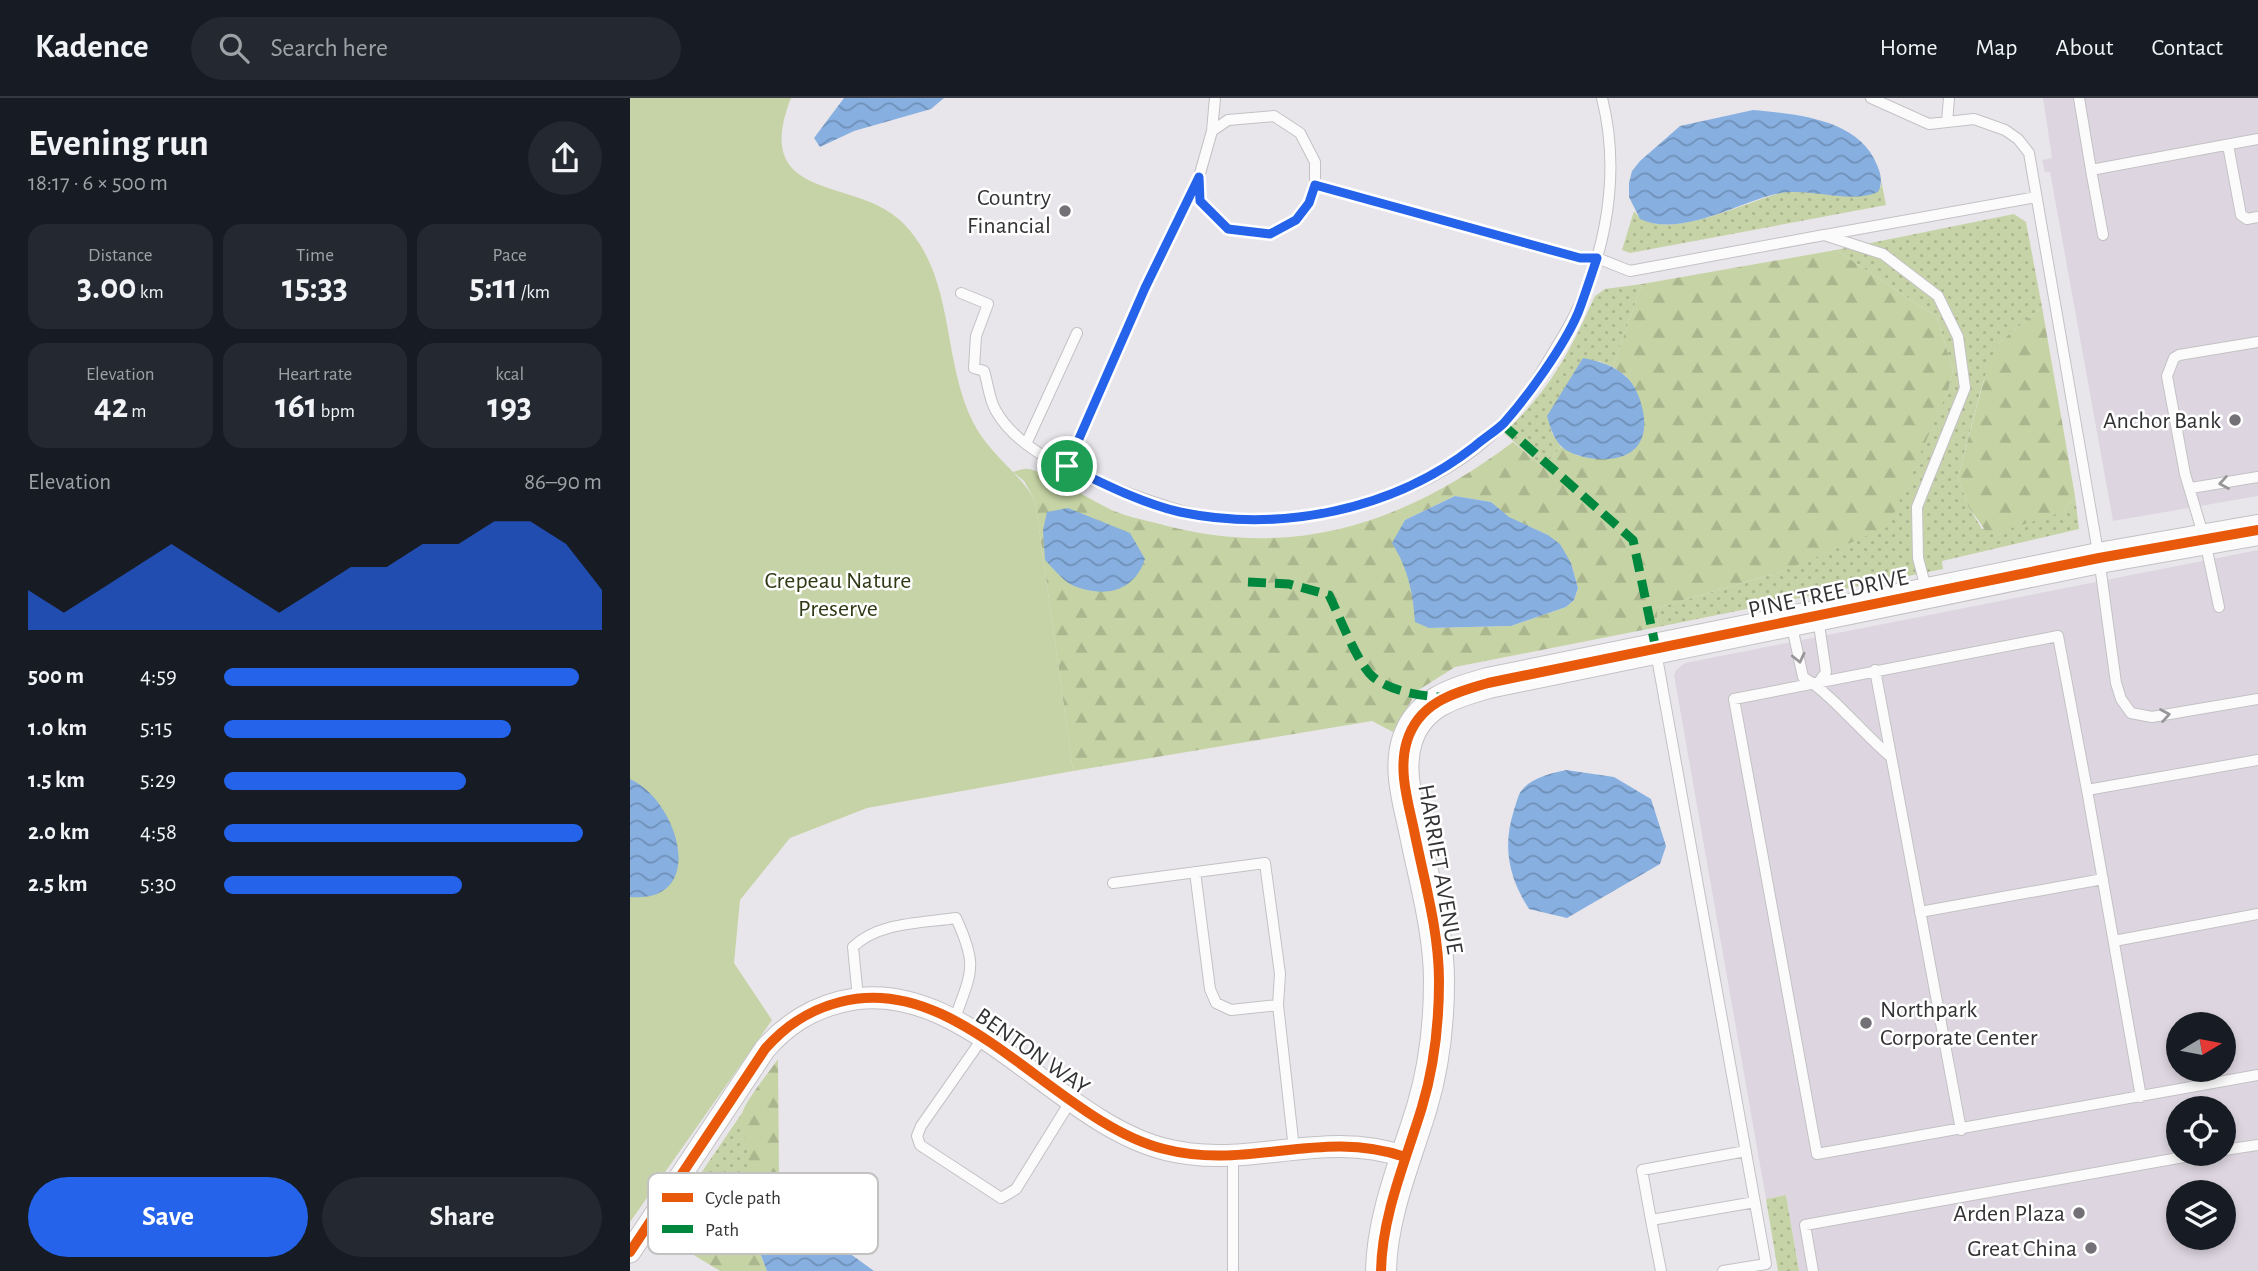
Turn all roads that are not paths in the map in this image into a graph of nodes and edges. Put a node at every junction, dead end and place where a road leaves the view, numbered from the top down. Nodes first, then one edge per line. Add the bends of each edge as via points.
1 (1215, 98) edge
2 (1602, 98) edge
3 (1871, 98) edge
4 (1949, 98) edge
5 (2079, 98) edge
6 (1947, 122) junction
7 (1212, 131) junction
8 (2258, 139) edge
9 (2228, 145) junction
10 (2091, 170) junction
11 (1199, 177) junction
12 (1315, 185) junction
13 (2036, 197) junction
14 (2258, 217) edge
15 (1824, 235) junction
16 (2103, 235) dead end
17 (1597, 258) junction
18 (961, 293) dead end
19 (1077, 333) dead end
20 (2258, 342) edge
21 (1027, 444) junction
22 (1067, 466) junction
23 (2258, 477) edge
24 (2191, 488) junction
25 (2258, 530) edge
26 (2205, 541) junction
27 (2099, 558) junction
28 (1927, 594) junction
29 (2218, 607) dead end
30 (1804, 620) junction
31 (1656, 649) junction
32 (1875, 670) junction
33 (1817, 685) junction
34 (2258, 699) edge
35 (1417, 722) joint
36 (1891, 757) junction
37 (2258, 760) edge
38 (2087, 790) junction
39 (1195, 872) junction
40 (2103, 879) junction
41 (1113, 883) dead end
42 (1920, 912) junction
43 (2258, 914) edge
44 (2114, 941) junction
45 (858, 998) junction
46 (1278, 1005) junction
47 (954, 1021) junction
48 (982, 1039) junction
49 (2258, 1075) edge
50 (2141, 1097) junction
51 (1070, 1102) junction
52 (1961, 1130) junction
53 (2256, 1145) edge
54 (2236, 1148) edge
55 (1294, 1149) junction
56 (1746, 1151) junction
57 (1233, 1157) junction
58 (1405, 1157) junction
59 (2166, 1160) edge
60 (683, 1173) edge
61 (1755, 1202) junction
62 (1651, 1220) junction
63 (648, 1225) edge
64 (630, 1252) edge
65 (1232, 1265) edge
66 (1223, 1271) edge
67 (1381, 1271) edge
68 (1661, 1271) edge
69 (1723, 1271) edge
70 (1813, 1271) edge

1 - 7 lane
2 - 17 lane via 1611,132 1611,162 1607,221
3 - 6 lane via 1929,124
4 - 6 lane
5 - 10 lane
6 - 13 lane via 1973,119 2018,139 2029,153
7 - 11 lane
7 - 12 lane via 1228,120 1274,116 1300,133 1315,162
8 - 9 lane
9 - 10 lane
9 - 14 lane via 2241,215
10 - 16 lane
11 - 12 lane via 1200,201 1228,229 1270,234 1296,220
11 - 22 lane
12 - 17 lane via 1580,258
13 - 15 lane
13 - 27 lane
15 - 17 lane via 1630,271
15 - 28 lane via 1883,254 1938,296 1958,337 1965,388 1917,507 1918,558
17 - 22 lane via 1577,315 1545,370 1502,424 1448,467 1388,496 1308,517 1235,520 1177,511
18 - 21 lane via 988,304 976,336 974,368 984,371 995,411 1018,440
19 - 21 lane
20 - 24 lane via 2179,355 2171,363 2167,376
21 - 22 lane
23 -> 24 lane
24 - 26 lane
25 - 26 street, PINE TREE DRIVE
26 - 27 street, PINE TREE DRIVE
26 - 29 lane
27 - 28 street, PINE TREE DRIVE
27 -> 34 lane via 2116,684 2126,708 2143,717
28 - 30 street, PINE TREE DRIVE
30 - 31 street, PINE TREE DRIVE
30 - 33 lane via 1826,672
30 -> 33 lane via 1803,677
31 - 35 street, PINE TREE DRIVE via 1488,682 1441,697
31 - 56 lane
32 - 33 lane
32 - 36 lane
32 - 38 lane via 2058,636
33 - 36 lane
33 - 52 lane via 1734,699 1817,1154
35 - 58 street, HARRIET AVENUE via 1407,741 1402,769 1434,931 1438,1023 1422,1105
36 - 42 lane
37 - 38 lane
38 - 40 lane
39 - 41 lane
39 - 46 lane via 1210,989 1216,1003 1231,1010
39 - 46 lane via 1265,863 1280,974
40 - 42 lane
40 - 44 lane
42 - 52 lane
43 - 44 lane
44 - 50 lane
45 - 47 street, BENTON WAY via 897,998
45 - 47 lane via 853,947 864,936 956,918 968,944 972,968
45 - 60 street, BENTON WAY via 823,1006 773,1040
46 - 55 lane
47 - 48 street, BENTON WAY
48 - 51 street, BENTON WAY
48 - 51 lane via 921,1126 920,1145 1001,1198 1016,1189
49 - 50 lane
50 - 52 lane
51 - 57 street, BENTON WAY via 1154,1146
53 - 54 lane
55 - 57 street, BENTON WAY
55 - 58 street, BENTON WAY via 1336,1144
56 - 61 lane
56 - 62 lane via 1642,1170
57 - 65 lane
58 - 67 street, HARRIET AVENUE
59 - 70 lane via 1805,1225
61 - 62 lane
61 - 69 lane via 1766,1264
62 - 68 lane
63 - 64 street, BENTON WAY
65 - 66 lane

